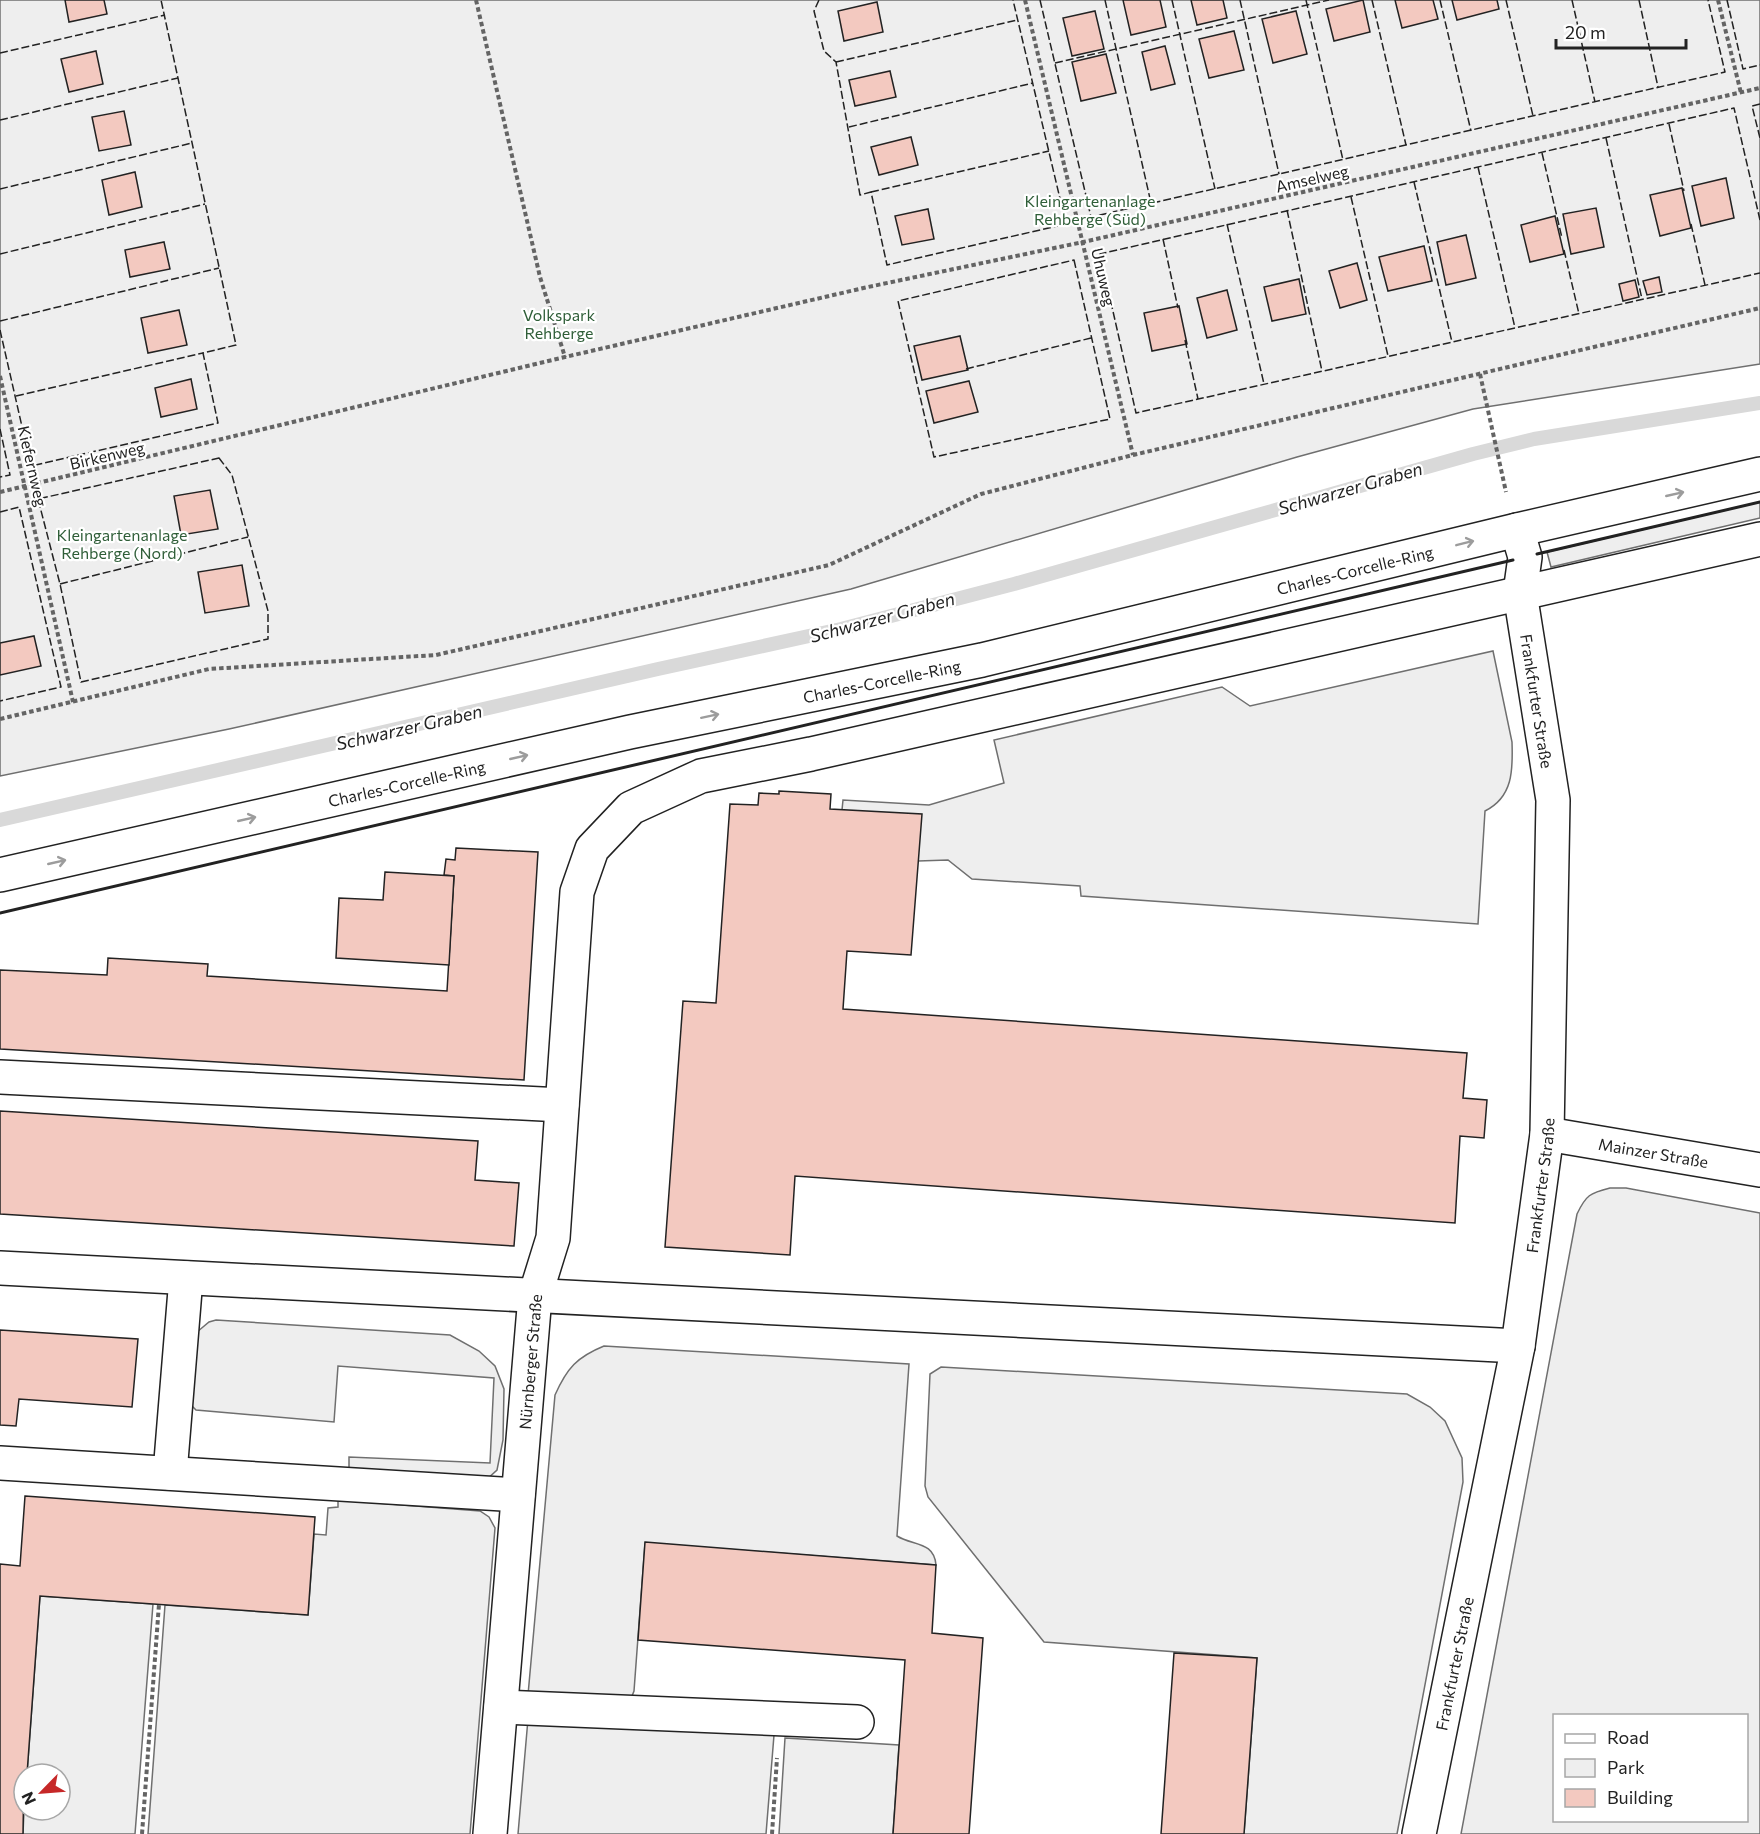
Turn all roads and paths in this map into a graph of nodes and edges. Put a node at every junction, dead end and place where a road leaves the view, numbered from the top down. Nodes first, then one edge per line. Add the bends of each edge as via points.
1 (476, 0) edge
2 (1025, 0) edge
3 (1718, 0) edge
4 (1760, 88) edge
5 (1741, 93) junction
6 (1083, 242) junction
7 (1760, 308) edge
8 (565, 357) junction
9 (1480, 374) junction
10 (0, 376) edge
11 (1133, 456) junction
12 (1760, 474) edge
13 (1501, 475) dead end
14 (25, 486) junction
15 (0, 492) edge
16 (1517, 530) junction
17 (1760, 538) edge
18 (1520, 593) junction
19 (73, 702) junction
20 (0, 719) edge
21 (0, 875) edge
22 (0, 1077) edge
23 (562, 1105) junction
24 (1547, 1134) junction
25 (1760, 1170) edge
26 (0, 1268) edge
27 (186, 1278) junction
28 (535, 1296) junction
29 (1518, 1346) junction
30 (0, 1463) edge
31 (170, 1473) junction
32 (518, 1495) junction
33 (159, 1604) dead end
34 (501, 1707) junction
35 (857, 1722) dead end
36 (778, 1751) dead end
37 (142, 1834) edge
38 (490, 1834) edge
39 (772, 1834) edge
40 (1419, 1834) edge

1 - 8 path via 540,278
2 - 6 path, Uhuweg
3 - 5 path
4 - 5 path, Amselweg
5 - 6 path, Amselweg
6 - 8 path, Amselweg
6 - 11 path, Uhuweg
7 - 9 path
8 - 14 path, Birkenweg
9 - 11 path
9 - 13 path
10 - 14 path, Kiefernweg
11 - 19 path via 981,494 829,565 436,655 209,669
16 -> 12 street, Charles-Corcelle-Ring
14 - 15 path, Birkenweg
14 - 19 path, Kiefernweg
16 - 18 street, Frankfurter Straße via 1525,557
21 -> 16 street, Charles-Corcelle-Ring via 619,735 982,660
17 - 18 street, Nürnberger Straße
18 - 23 street, Nürnberger Straße via 701,776 631,808 592,849 577,892
18 - 24 street, Frankfurter Straße via 1553,800
19 - 20 path
22 - 23 street
23 - 28 street, Nürnberger Straße via 553,1238
24 - 25 street, Mainzer Straße
24 - 29 street, Frankfurter Straße
26 - 27 street
27 - 28 street
27 - 31 street
28 - 29 street
28 - 32 street, Nürnberger Straße
29 - 40 street, Frankfurter Straße
30 - 31 street
31 - 32 street
32 - 34 street, Nürnberger Straße
33 - 37 path
34 - 35 street
34 - 38 street, Nürnberger Straße
36 - 39 path

